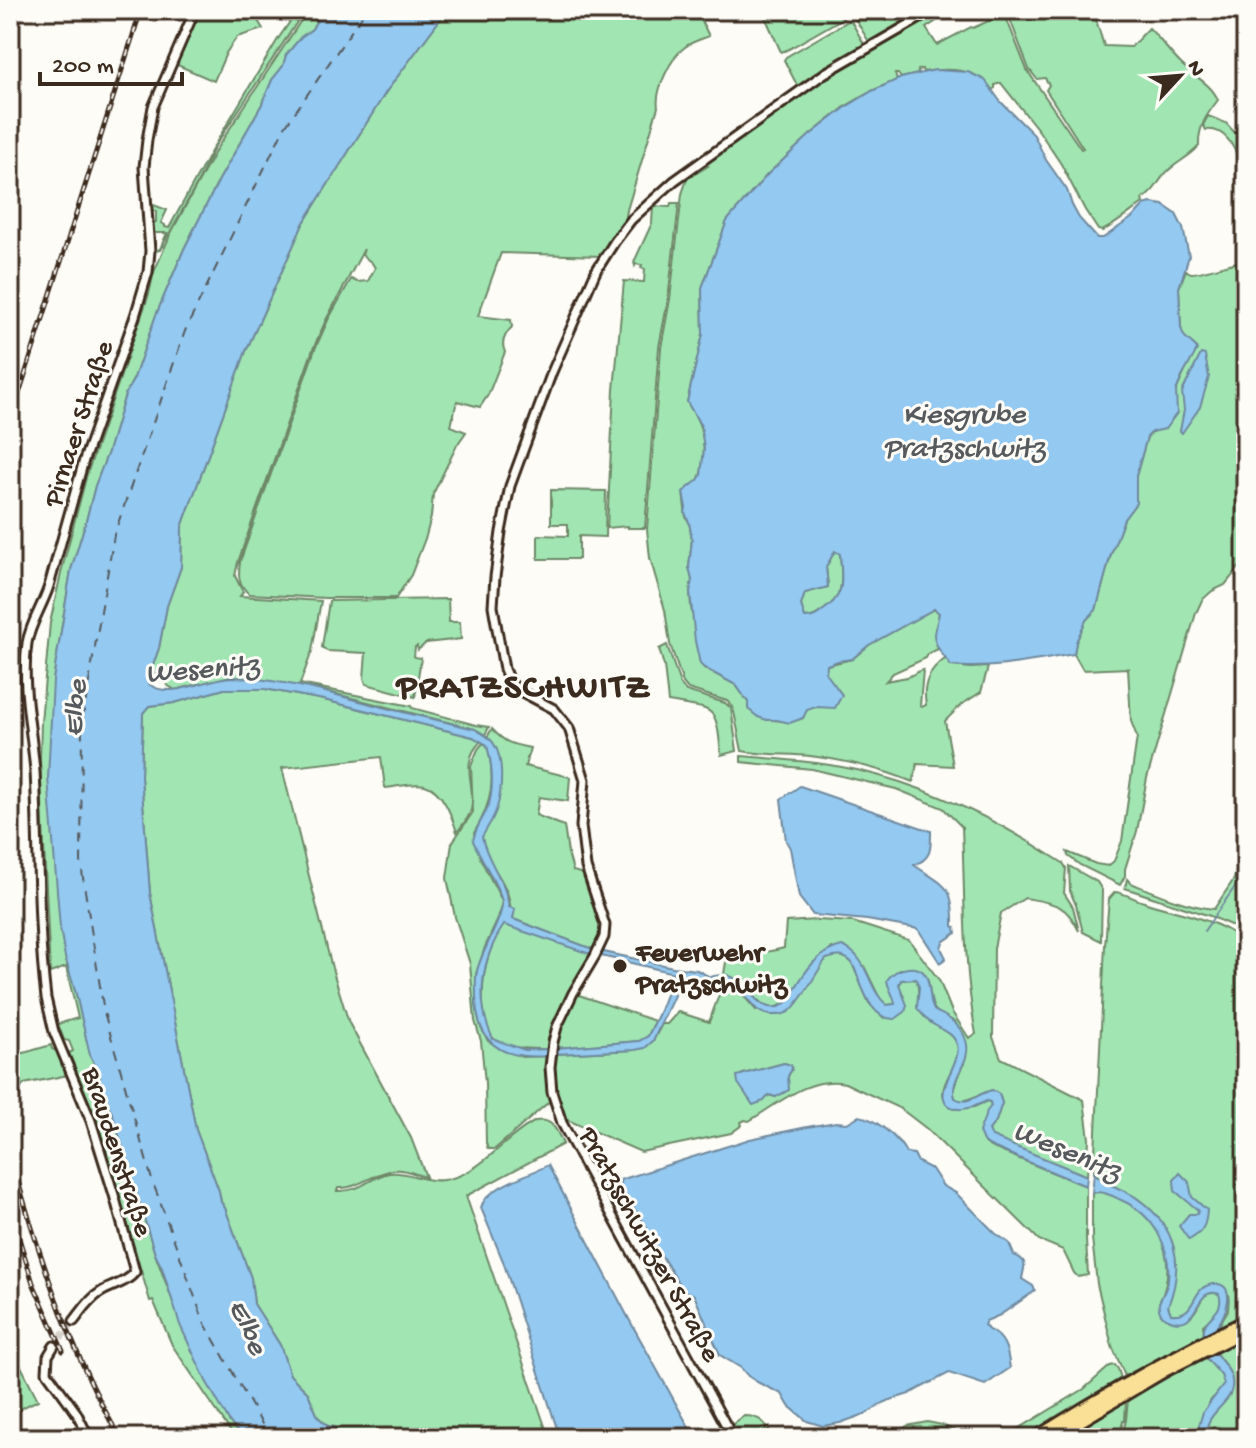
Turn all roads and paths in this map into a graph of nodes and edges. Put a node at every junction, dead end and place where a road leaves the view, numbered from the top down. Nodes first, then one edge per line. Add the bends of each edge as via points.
1 (195, 10) edge
2 (934, 10) edge
3 (59, 1044) joint
4 (74, 1321) tunnel mouth
5 (1246, 1321) edge
6 (1246, 1330) edge
7 (54, 1346) tunnel mouth
8 (1106, 1399) junction
9 (89, 1438) edge
10 (733, 1438) edge
11 (920, 1438) edge
12 (935, 1438) edge
13 (1035, 1438) edge
14 (1052, 1438) edge

1 - 3 street, Pirnaer Straße via 153,107 147,140 148,272 27,648 44,977
2 - 10 street, Pratzschwitzer Straße via 825,73 674,181 631,220 596,271 552,372 510,486 496,567 493,613 509,681 559,714 581,764 586,867 605,925 604,937 557,1027 550,1062 552,1092 562,1123
3 - 4 street, Braudenstraße via 91,1121 135,1272 93,1297
5 - 8 highway
6 - 8 highway
7 - 9 street via 46,1361 49,1375
8 - 13 highway
8 - 14 highway
11 - 12 highway

